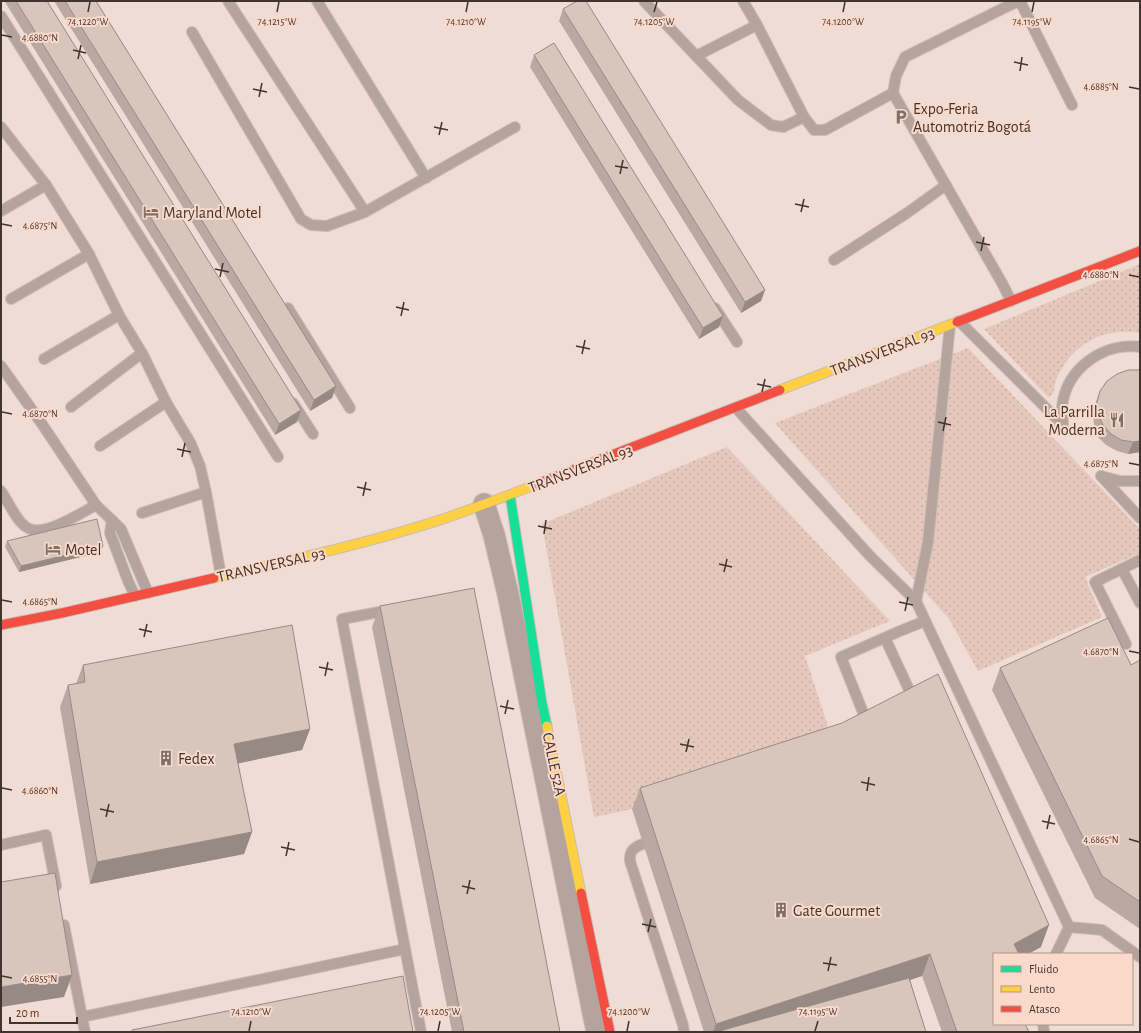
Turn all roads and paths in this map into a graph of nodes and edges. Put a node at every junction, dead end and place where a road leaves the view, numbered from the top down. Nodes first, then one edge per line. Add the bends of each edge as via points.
1 (228, 1) edge
2 (317, 1) edge
3 (644, 1) edge
4 (743, 1) edge
5 (1020, 1) edge
6 (1007, 4) edge
7 (1, 16) edge
8 (757, 25) junction
9 (192, 32) dead end
10 (696, 56) junction
11 (893, 93) junction
12 (1072, 105) dead end
13 (804, 117) junction
14 (1, 127) edge
15 (515, 127) dead end
16 (426, 178) junction
17 (46, 185) junction
18 (946, 185) junction
19 (1, 211) edge
20 (366, 212) junction
21 (1140, 251) edge
22 (89, 254) junction
23 (834, 260) dead end
24 (11, 298) dead end
25 (283, 301) edge
26 (711, 301) edge
27 (1011, 301) junction
28 (119, 315) junction
29 (954, 323) junction
30 (736, 342) dead end
31 (1140, 348) edge
32 (142, 353) junction
33 (44, 359) dead end
34 (1, 366) edge
35 (287, 393) edge
36 (166, 402) junction
37 (71, 407) dead end
38 (350, 408) dead end
39 (736, 408) junction
40 (313, 434) dead end
41 (100, 446) dead end
42 (278, 457) dead end
43 (1140, 481) edge
44 (1, 491) edge
45 (206, 492) junction
46 (510, 495) junction
47 (484, 504) junction
48 (96, 505) junction
49 (142, 513) dead end
50 (1140, 518) edge
51 (112, 520) junction
52 (1140, 560) edge
53 (1122, 569) junction
54 (221, 576) junction
55 (148, 593) junction
56 (135, 596) junction
57 (916, 601) junction
58 (1140, 603) edge
59 (401, 607) edge
60 (925, 622) junction
61 (1, 625) edge
62 (885, 638) junction
63 (1126, 644) dead end
64 (911, 694) edge
65 (864, 715) edge
66 (643, 844) dead end
67 (1, 845) edge
68 (57, 894) edge
69 (62, 917) edge
70 (1069, 927) junction
71 (405, 949) junction
72 (1056, 953) edge
73 (1140, 957) edge
74 (82, 1017) junction
75 (85, 1032) edge
76 (421, 1032) edge
77 (597, 1032) edge
78 (610, 1032) edge
79 (684, 1032) edge

1 - 20 lane
2 - 16 lane
3 - 10 lane
4 - 8 lane
5 - 6 lane
5 - 12 lane
6 - 11 lane via 905,57 896,76
7 - 42 lane
8 - 10 lane
8 - 13 lane
9 - 20 lane via 301,219 311,225 327,226
10 - 13 lane via 738,100 771,125 783,127
11 - 13 lane via 825,130 814,130
11 - 18 lane
14 - 17 lane
15 - 16 lane
16 - 20 lane
17 - 19 lane
17 - 22 lane
18 - 23 lane
18 - 27 lane
21 - 27 main road, TRANSVERSAL 93
22 - 24 lane
22 - 28 lane
25 - 38 lane
26 - 30 lane
27 - 29 main road, TRANSVERSAL 93
28 - 32 lane
28 - 33 lane
29 - 31 lane via 1063,425 1062,406 1068,386 1078,370 1093,357 1111,349 1131,346
29 - 39 main road, TRANSVERSAL 93
29 - 57 lane via 928,542
32 - 36 lane
32 - 37 lane
34 - 48 lane
35 - 40 lane
36 - 41 lane
36 - 45 lane via 190,442 200,466
39 - 46 main road, TRANSVERSAL 93
39 - 57 lane via 870,556
43 - 50 lane via 1120,481 1101,476
44 - 48 lane via 19,520 32,530 50,528
45 - 49 lane
45 - 54 lane
46 - 47 main road, TRANSVERSAL 93
46 - 78 main road, CALLE 52A via 542,703
47 - 54 main road, TRANSVERSAL 93 via 392,534
47 - 77 street, CALLE 52A via 508,594
48 - 51 lane
51 - 55 lane via 121,529
51 - 56 lane via 110,533
52 - 53 lane
53 - 58 lane
53 - 63 lane via 1095,582
54 - 55 main road, TRANSVERSAL 93
55 - 56 main road, TRANSVERSAL 93
56 - 61 main road, TRANSVERSAL 93
57 - 60 lane
59 - 71 lane via 342,619
60 - 62 lane
60 - 70 lane
62 - 64 lane
62 - 65 lane via 841,657
66 - 79 lane via 632,850 630,861
67 - 68 lane via 46,835
69 - 74 lane
70 - 72 lane
70 - 73 lane via 1102,930
71 - 74 lane
71 - 76 lane
74 - 75 lane

